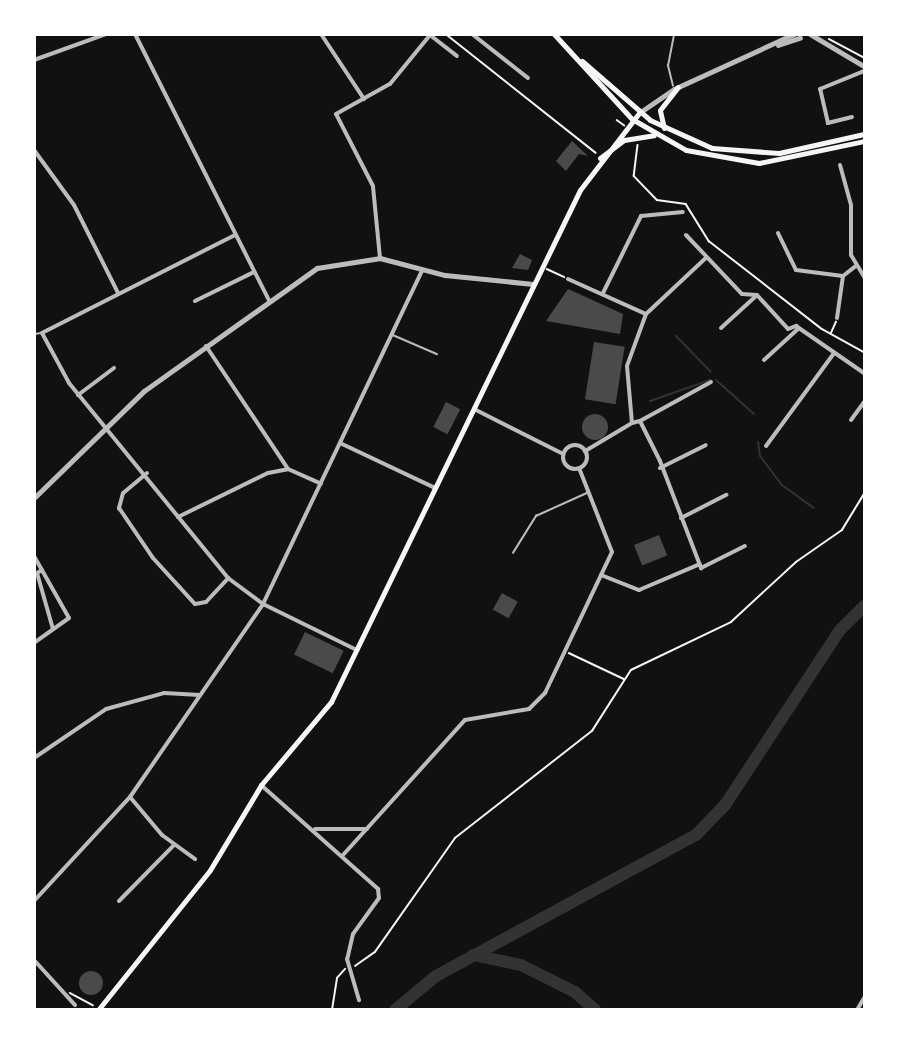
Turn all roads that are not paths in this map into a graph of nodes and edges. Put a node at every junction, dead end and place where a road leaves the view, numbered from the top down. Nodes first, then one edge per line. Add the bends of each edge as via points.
1 (106, 34) edge
2 (135, 34) edge
3 (321, 34) edge
4 (472, 34) edge
5 (554, 34) edge
6 (674, 34) edge
7 (810, 34) edge
8 (820, 34) edge
9 (430, 35) edge
10 (796, 36) edge
11 (828, 43) junction
12 (569, 51) junction
13 (457, 56) dead end
14 (34, 60) edge
15 (864, 66) edge
16 (864, 71) edge
17 (528, 78) dead end
18 (676, 88) junction
19 (364, 99) junction
20 (639, 113) junction
21 (852, 117) dead end
22 (632, 119) junction
23 (665, 130) junction
24 (864, 134) edge
25 (656, 135) junction
26 (864, 141) edge
27 (34, 150) edge
28 (600, 158) junction
29 (840, 165) dead end
30 (683, 212) dead end
31 (778, 233) dead end
32 (686, 234) dead end
33 (235, 235) junction
34 (708, 257) junction
35 (380, 258) junction
36 (856, 266) junction
37 (422, 270) junction
38 (254, 272) junction
39 (843, 276) junction
40 (864, 277) edge
41 (568, 279) road end
42 (533, 284) junction
43 (118, 292) junction
44 (603, 293) junction
45 (757, 296) junction
46 (269, 300) junction
47 (195, 301) dead end
48 (646, 314) junction
49 (837, 318) road end
50 (721, 328) dead end
51 (799, 328) junction
52 (42, 333) junction
53 (392, 334) junction
54 (35, 335) edge
55 (206, 346) junction
56 (834, 353) junction
57 (436, 354) dead end
58 (764, 360) dead end
59 (114, 368) dead end
60 (864, 373) edge
61 (711, 382) dead end
62 (78, 395) junction
63 (864, 402) edge
64 (473, 409) junction
65 (851, 420) dead end
66 (640, 421) junction
67 (632, 423) junction
68 (106, 426) junction
69 (340, 443) junction
70 (706, 445) dead end
71 (766, 446) dead end
72 (585, 451) junction
73 (563, 453) junction
74 (288, 468) junction
75 (579, 468) junction
76 (660, 468) junction
77 (147, 473) junction
78 (321, 484) junction
79 (436, 489) junction
80 (588, 492) junction
81 (726, 495) dead end
82 (34, 498) edge
83 (178, 517) junction
84 (681, 518) junction
85 (745, 546) dead end
86 (513, 553) dead end
87 (34, 556) edge
88 (700, 564) junction
89 (42, 570) junction
90 (601, 575) junction
91 (228, 578) junction
92 (263, 604) junction
93 (53, 629) junction
94 (34, 643) edge
95 (358, 650) junction
96 (200, 695) junction
97 (34, 758) edge
98 (261, 785) junction
99 (130, 797) junction
100 (314, 829) junction
101 (367, 829) junction
102 (174, 845) junction
103 (343, 855) junction
104 (195, 859) dead end
105 (34, 901) edge
106 (119, 901) dead end
107 (34, 960) edge
108 (864, 998) edge
109 (359, 1000) dead end
110 (75, 1005) dead end
111 (99, 1009) edge
112 (857, 1010) edge

1 - 14 street
2 - 33 street
3 - 19 street
4 - 17 street
5 - 12 main road
6 - 18 lane via 668,66
7 - 10 street
7 - 11 street
8 - 11 street
9 - 13 street
9 - 19 street via 390,84
10 - 18 street
11 - 15 street
12 - 20 main road
12 - 22 main road
16 - 21 street via 820,89 828,123
18 - 20 street
18 - 23 main road via 660,110
19 - 35 street via 336,114 373,186
20 - 22 main road
20 - 23 main road
22 - 25 main road
22 - 28 main road
23 - 24 main road via 712,148 752,154
25 - 26 main road via 707,156 759,163
25 - 28 main road via 632,137
27 - 43 street via 74,205
28 - 42 main road
29 - 36 street via 850,195 850,246
30 - 44 street via 641,216
31 - 39 street via 796,270
32 - 34 street
33 - 38 street
33 - 43 street
34 - 45 street via 742,294
34 - 48 street
35 - 37 street
35 - 46 street via 317,268
36 - 39 street
36 - 40 street
37 - 42 street
37 - 53 street
38 - 46 street
38 - 47 street
39 - 49 street
41 - 44 street
42 - 64 main road
43 - 52 street
44 - 48 street
45 - 50 street
45 - 51 street via 788,329
46 - 55 street
48 - 67 street via 627,366
51 - 56 street
51 - 58 street
52 - 54 lane
52 - 62 street
53 - 57 lane
53 - 69 street
55 - 68 street
55 - 74 street
56 - 60 street
56 - 71 street
59 - 62 street
61 - 66 street
62 - 68 street
63 - 65 street
64 - 73 street
64 - 79 main road
66 - 67 street
66 - 76 street
67 - 72 street
68 - 77 street
68 - 82 street
69 - 78 street
69 - 79 street
70 - 76 street
72 - 73 street via 576,445
72 - 75 street
73 - 75 street via 568,466
74 - 78 street
74 - 83 street via 246,481
75 - 80 street
76 - 84 street
77 - 83 street
77 - 91 street via 123,493 119,508 153,558 195,604 206,602
78 - 92 street
79 - 95 main road
80 - 86 lane via 536,516
80 - 90 street via 612,548
81 - 84 street
83 - 91 street
84 - 88 street
85 - 88 street
87 - 89 street
88 - 90 street via 639,590
89 - 93 street via 37,573
89 - 93 street via 69,618
90 - 101 street via 534,706 465,720
91 - 92 street
92 - 95 street
92 - 96 street
93 - 94 street
95 - 98 main road via 323,714
96 - 97 street via 164,693 106,709
96 - 99 street
98 - 100 street
98 - 111 main road via 211,869
99 - 102 street
99 - 105 street
100 - 101 street
100 - 103 street
101 - 103 street
102 - 104 street
102 - 106 street
103 - 109 street via 380,894 353,934 347,969
107 - 110 street
108 - 112 street

